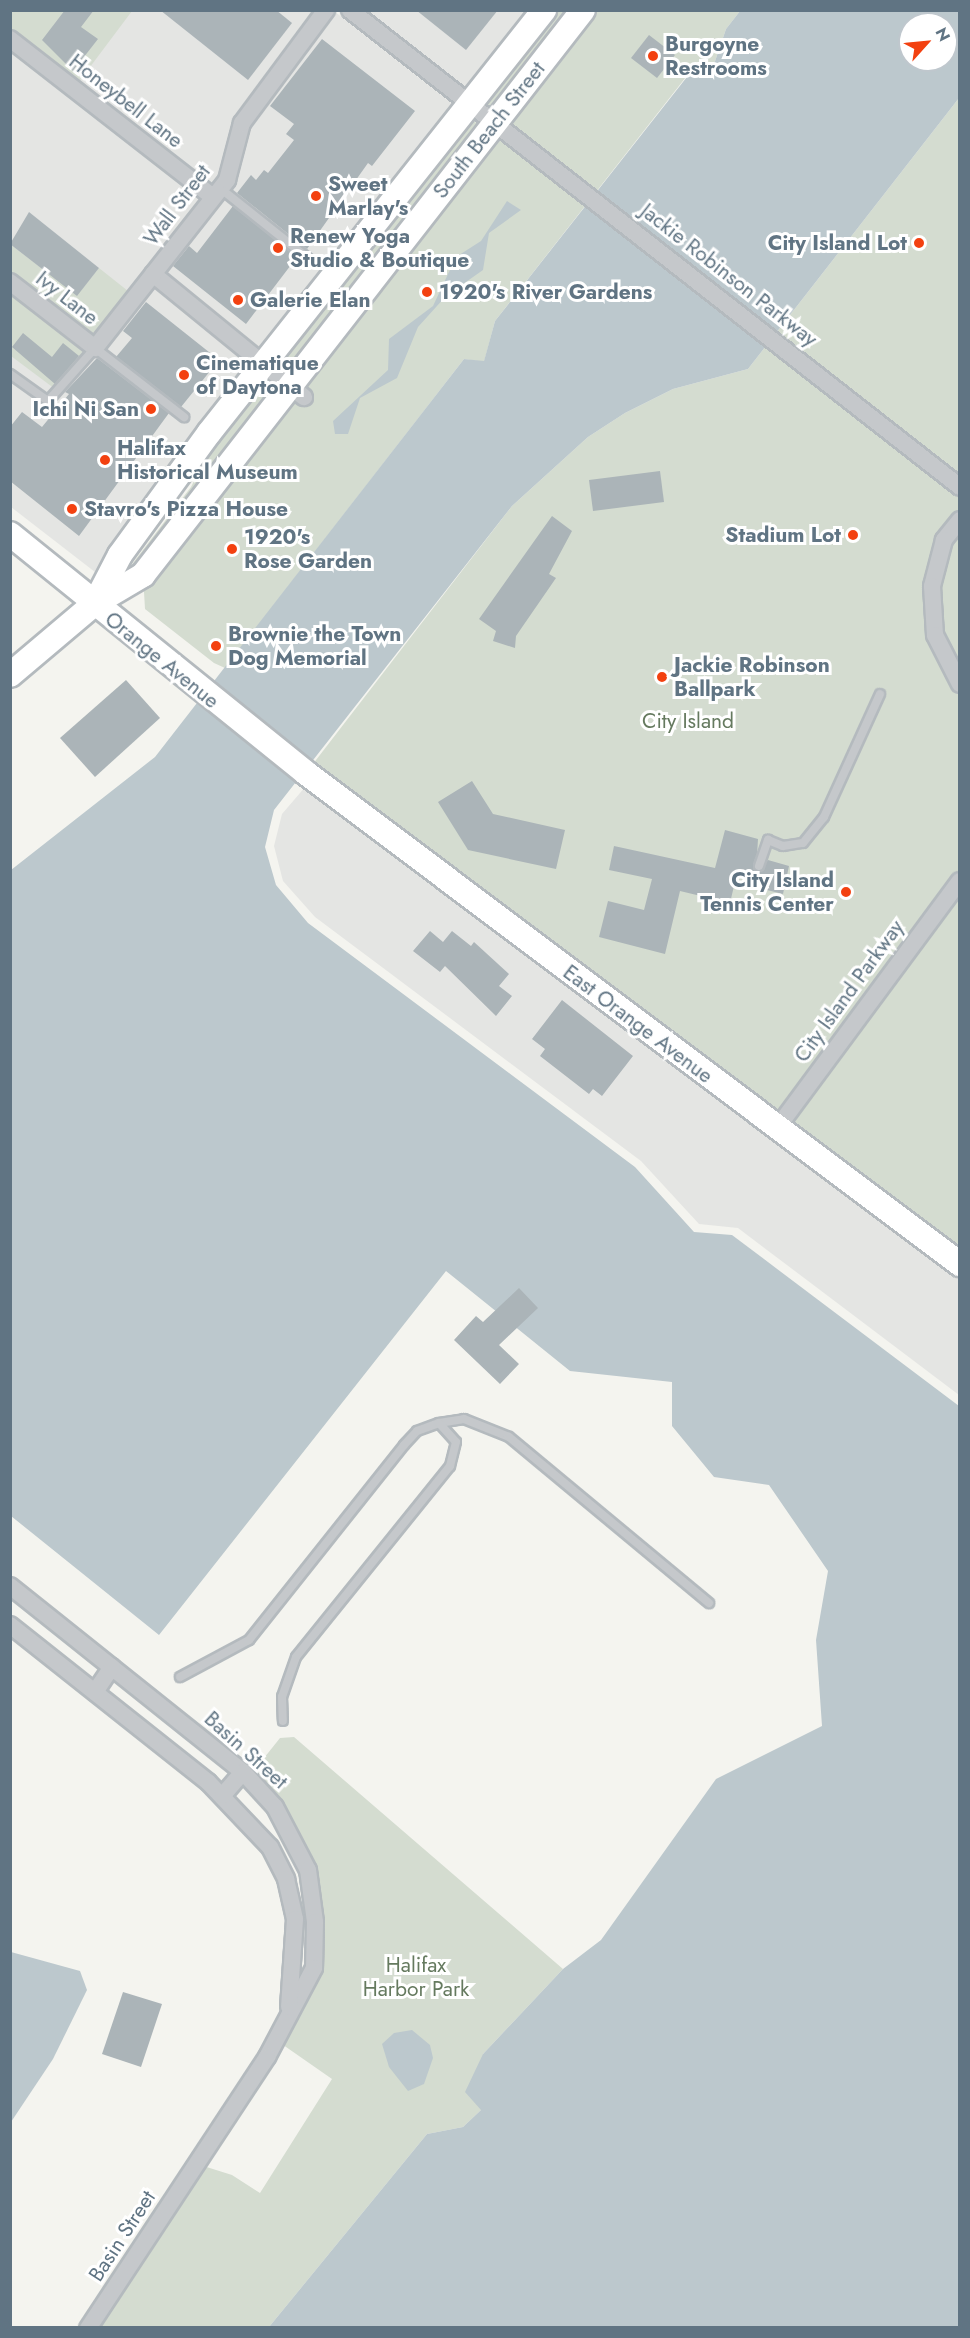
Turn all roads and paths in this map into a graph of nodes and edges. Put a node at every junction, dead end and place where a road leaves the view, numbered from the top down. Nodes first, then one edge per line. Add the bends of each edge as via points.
1 (326, 10) edge
2 (350, 10) edge
3 (544, 10) edge
4 (583, 10) edge
5 (10, 39) edge
6 (468, 103) junction
7 (494, 124) junction
8 (216, 193) junction
9 (309, 259) dead end
10 (153, 274) junction
11 (10, 282) edge
12 (95, 348) junction
13 (264, 364) junction
14 (10, 374) edge
15 (296, 390) junction
16 (184, 417) dead end
17 (960, 487) edge
18 (960, 520) edge
19 (10, 534) edge
20 (94, 604) junction
21 (10, 675) edge
22 (960, 684) edge
23 (880, 694) dead end
24 (317, 782) joint
25 (759, 866) dead end
26 (960, 881) edge
27 (777, 1128) junction
28 (957, 1263) edge
29 (439, 1423) junction
30 (10, 1586) edge
31 (709, 1603) dead end
32 (10, 1625) edge
33 (112, 1667) junction
34 (180, 1677) dead end
35 (95, 1692) junction
36 (283, 1721) dead end
37 (243, 1772) junction
38 (223, 1795) junction
39 (288, 2016) junction
40 (88, 2328) edge

1 - 8 street, Wall Street via 242,123 231,170
2 - 6 street, Jackie Robinson Parkway
3 - 6 street, South Beach Street
4 - 7 street, South Beach Street
5 - 8 street, Honeybell Lane
6 - 7 street, Jackie Robinson Parkway
6 - 13 street, South Beach Street
7 - 15 street, South Beach Street
7 - 17 street, Jackie Robinson Parkway via 787,347
8 - 9 lane
8 - 10 street, Wall Street
10 - 12 street, Ivy Lane
10 - 13 street
11 - 12 street, Ivy Lane
12 - 14 lane via 48,401
12 - 16 lane, Ivy Lane
13 - 15 street
13 - 20 street, South Beach Street via 120,555
15 - 20 street, South Beach Street via 143,574
18 - 22 street via 944,540 932,586 935,635
19 - 20 street, Orange Avenue
20 - 21 street, South Beach Street
20 - 24 street, Orange Avenue
23 - 25 lane via 824,816 802,843 783,846 768,840
24 - 27 street, East Orange Avenue
26 - 27 street, City Island Parkway
27 - 28 street, East Orange Avenue
29 - 31 lane via 465,1419 509,1437
29 - 34 lane via 417,1431 404,1445 249,1640
29 - 36 lane via 456,1442 450,1466 296,1657 282,1696
30 - 33 street, Basin Street
32 - 35 street, Basin Street
33 - 35 street
33 - 37 street, Basin Street
35 - 38 street, Basin Street
37 - 38 street
37 - 39 street, Basin Street via 275,1807 308,1869 314,1968
38 - 39 street, Basin Street via 270,1847 286,1879 295,1919
39 - 40 street, Basin Street

